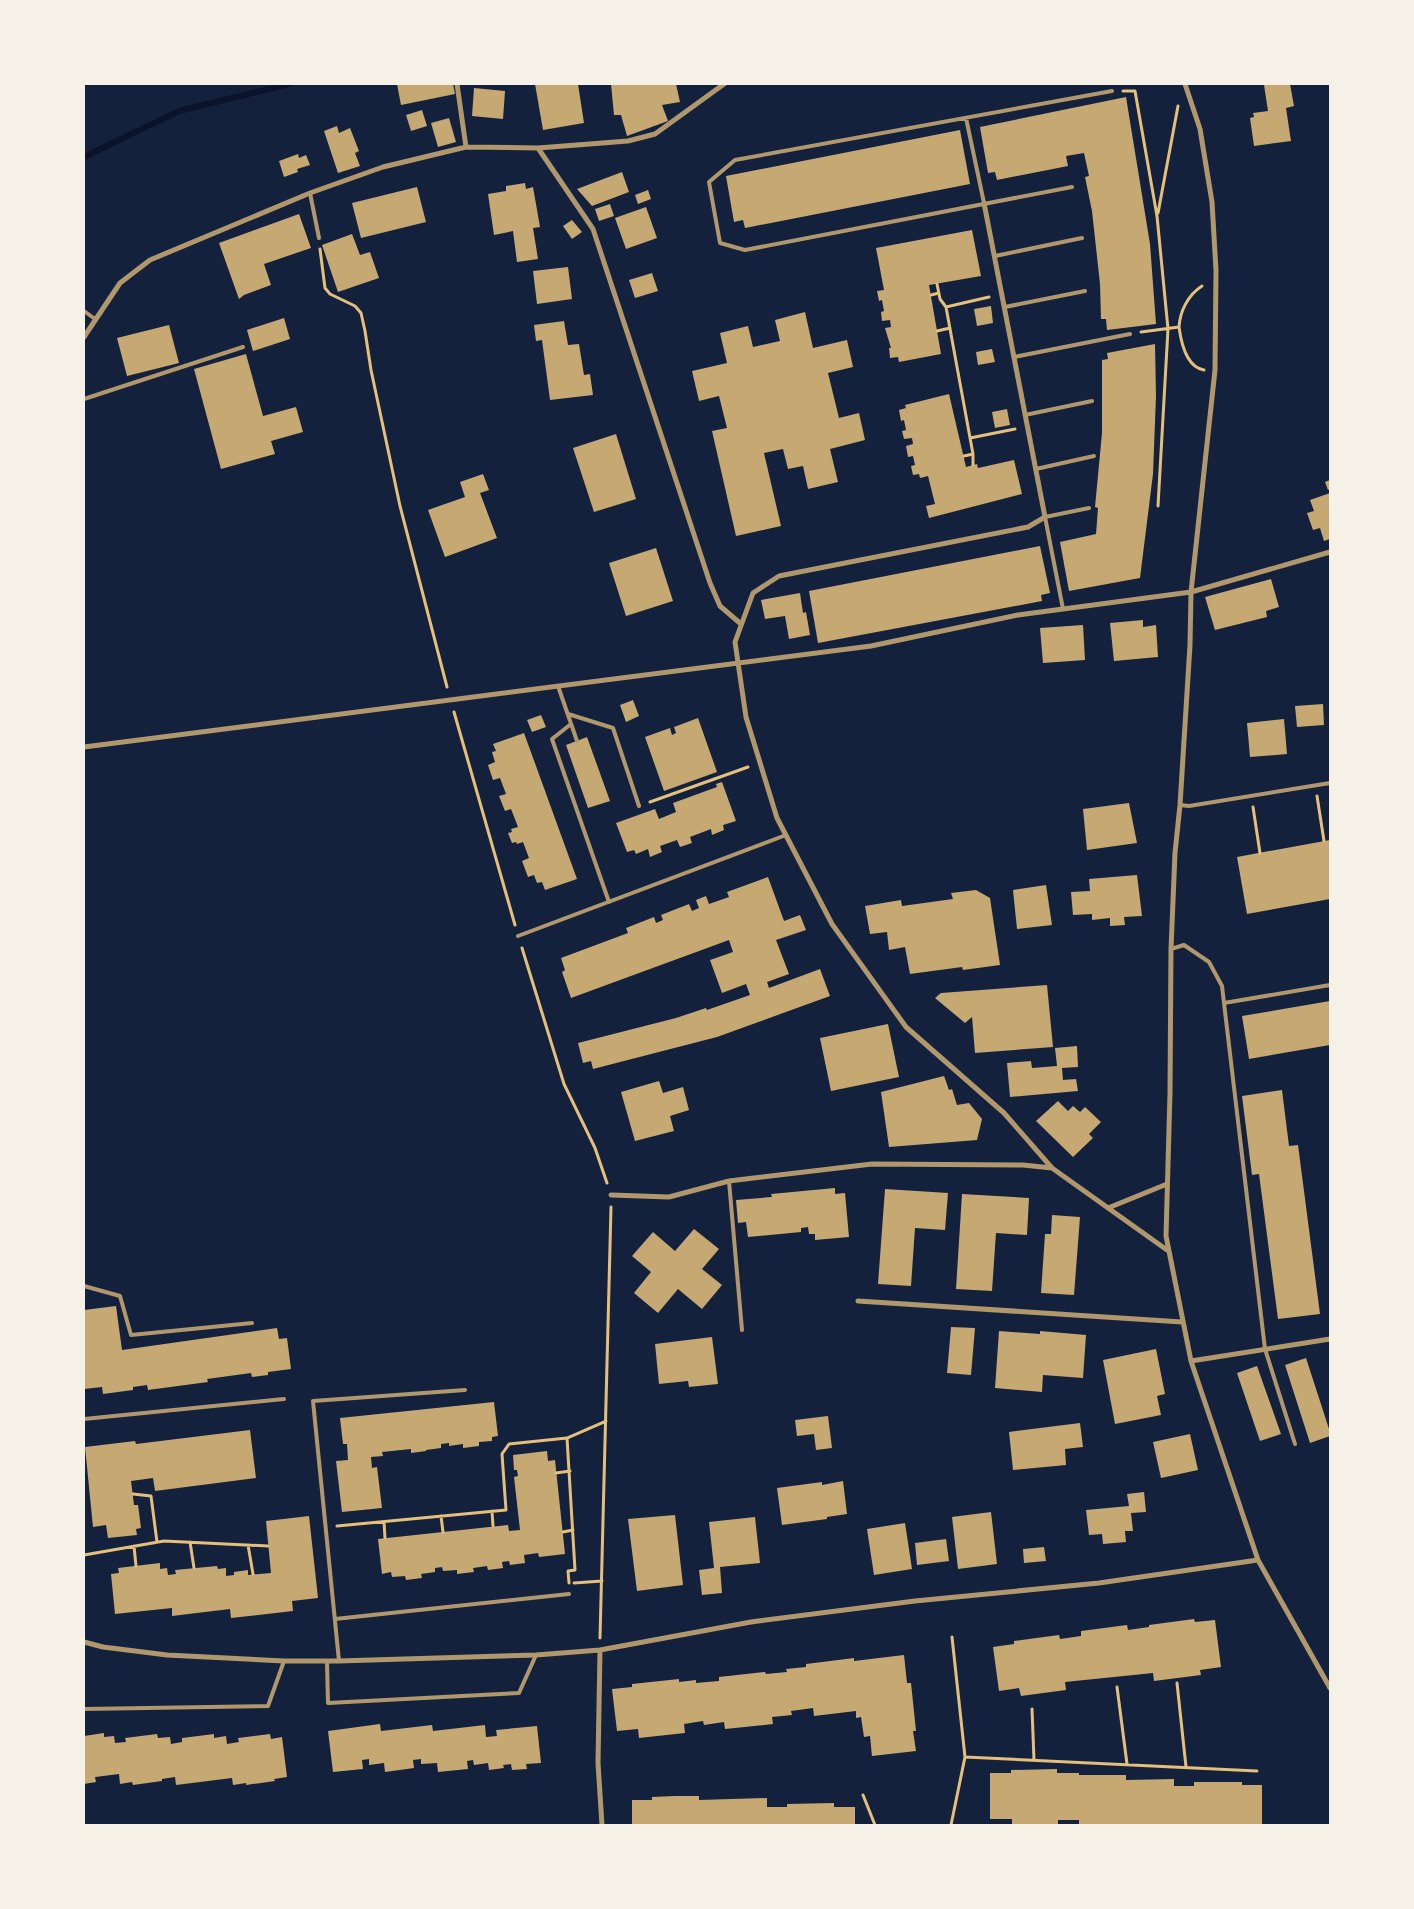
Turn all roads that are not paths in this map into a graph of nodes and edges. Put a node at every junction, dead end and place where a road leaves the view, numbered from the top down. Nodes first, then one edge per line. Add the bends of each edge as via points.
1 (457, 84) edge
2 (724, 84) edge
3 (1185, 84) edge
4 (1112, 91) road end
5 (966, 118) junction
6 (466, 147) junction
7 (538, 148) junction
8 (1072, 187) dead end
9 (310, 193) junction
10 (984, 203) junction
11 (319, 238) road end
12 (1082, 238) dead end
13 (994, 256) junction
14 (1086, 291) dead end
15 (1005, 307) junction
16 (84, 311) edge
17 (95, 319) junction
18 (1130, 334) road end
19 (84, 337) edge
20 (243, 347) dead end
21 (1014, 357) junction
22 (84, 399) edge
23 (1092, 401) dead end
24 (1025, 415) junction
25 (1094, 456) dead end
26 (1036, 469) junction
27 (1089, 508) dead end
28 (1045, 517) junction
29 (1330, 552) edge
30 (1191, 592) junction
31 (1063, 609) junction
32 (741, 624) junction
33 (738, 663) junction
34 (558, 686) junction
35 (568, 714) junction
36 (571, 724) junction
37 (577, 740) dead end
38 (84, 747) edge
39 (1330, 783) edge
40 (1180, 805) junction
41 (639, 806) road end
42 (786, 835) junction
43 (609, 902) junction
44 (518, 936) road end
45 (1171, 949) junction
46 (1330, 985) edge
47 (1224, 1003) junction
48 (1052, 1168) junction
49 (729, 1180) junction
50 (1167, 1184) junction
51 (611, 1195) road end
52 (1108, 1208) junction
53 (1167, 1250) junction
54 (84, 1286) edge
55 (858, 1301) dead end
56 (1182, 1322) junction
57 (252, 1323) dead end
58 (742, 1330) dead end
59 (1330, 1338) edge
60 (1265, 1349) junction
61 (1191, 1361) junction
62 (465, 1390) dead end
63 (284, 1399) dead end
64 (84, 1419) edge
65 (1295, 1444) dead end
66 (1258, 1560) junction
67 (569, 1594) road end
68 (335, 1619) junction
69 (84, 1642) edge
70 (600, 1650) junction
71 (536, 1655) junction
72 (284, 1660) junction
73 (339, 1661) junction
74 (326, 1662) junction
75 (1330, 1688) edge
76 (84, 1709) edge
77 (602, 1825) edge

1 - 6 street
2 - 7 street via 655,134 628,142
3 - 30 street via 1200,129 1212,202 1216,270 1214,370
4 - 5 lane
5 - 10 lane
5 - 10 lane via 735,160 709,182 720,243 745,250
6 - 7 street
6 - 9 street via 383,168
7 - 32 street via 593,229 710,583 720,606
8 - 10 lane
9 - 11 lane
9 - 17 street via 150,260 120,282
10 - 13 street
12 - 13 lane
13 - 15 street
14 - 15 lane
15 - 21 street
16 - 17 lane
17 - 19 street
18 - 21 lane
20 - 22 lane
21 - 24 street
23 - 24 lane
24 - 26 street
25 - 26 lane
26 - 28 street
27 - 28 lane
28 - 31 lane
28 - 32 street via 1028,527 780,576 753,593
29 - 30 street
30 - 31 street
30 - 40 street
31 - 33 street via 871,646
32 - 33 street via 735,642
33 - 34 street
33 - 42 street via 746,717 777,818
34 - 35 lane
34 - 38 street
35 - 36 lane
35 - 41 lane via 613,728
36 - 37 lane
36 - 43 lane via 552,739
39 - 40 lane
40 - 45 street via 1174,853
42 - 43 lane
42 - 48 street via 832,924 906,1027 1004,1112
43 - 44 lane
45 - 47 lane via 1184,945 1209,962 1222,986
45 - 50 street
46 - 47 lane
47 - 60 lane
48 - 49 street via 872,1164
48 - 52 street
49 - 51 street via 668,1197
49 - 58 lane
50 - 52 street
50 - 53 street
52 - 53 street
53 - 56 street
54 - 57 lane via 120,1296 132,1335
55 - 56 street
56 - 61 street
59 - 60 street
60 - 61 street
60 - 65 lane
61 - 66 street
62 - 68 lane via 314,1401
63 - 64 lane
66 - 70 street via 1099,1583 915,1601 751,1622
66 - 75 street
67 - 68 lane
68 - 73 lane
69 - 72 street via 167,1655
70 - 71 street
70 - 77 street via 598,1763
71 - 73 street
71 - 74 lane via 519,1693 328,1703
72 - 74 street
72 - 76 lane via 268,1706
73 - 74 street

